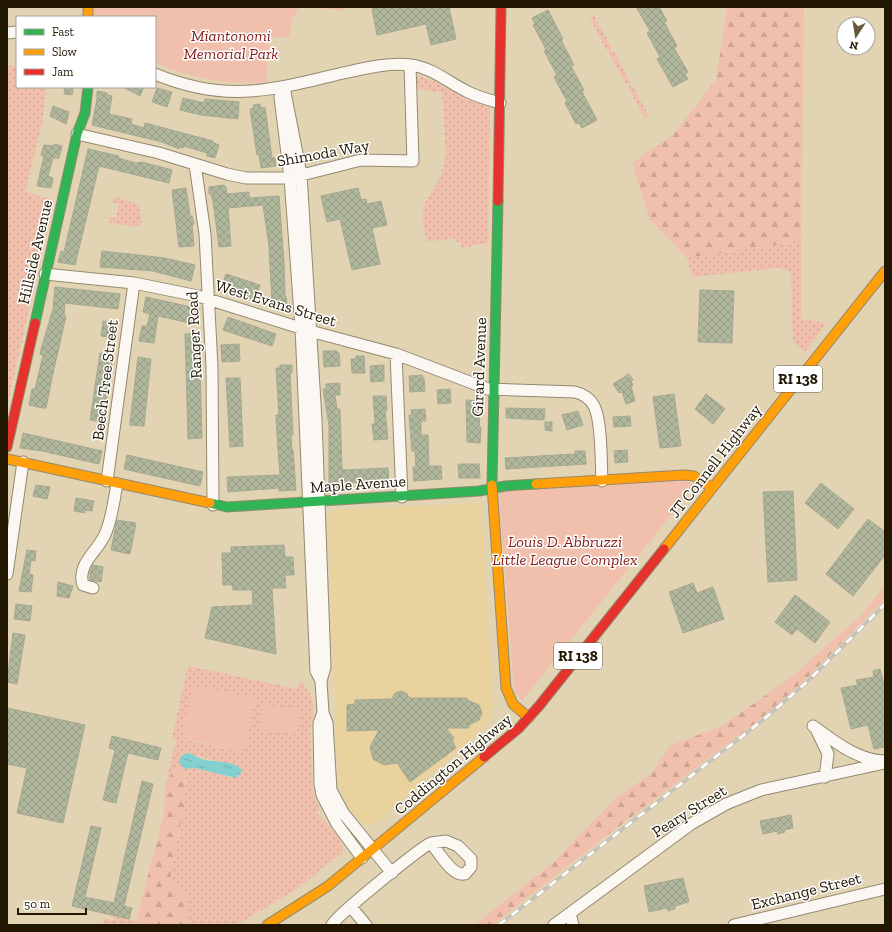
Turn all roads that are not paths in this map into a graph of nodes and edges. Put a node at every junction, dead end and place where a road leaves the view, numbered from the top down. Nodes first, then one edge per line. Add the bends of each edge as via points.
1 (501, 7) edge
2 (410, 65) junction
3 (156, 74) edge
4 (88, 88) edge
5 (281, 88) junction
6 (500, 103) junction
7 (76, 134) junction
8 (195, 164) junction
9 (301, 174) junction
10 (290, 178) junction
11 (885, 271) edge
12 (45, 274) junction
13 (134, 283) junction
14 (208, 299) junction
15 (305, 329) junction
16 (396, 354) junction
17 (492, 390) junction
18 (7, 447) edge
19 (7, 459) edge
20 (23, 462) junction
21 (602, 481) junction
22 (112, 482) junction
23 (712, 488) junction
24 (491, 489) junction
25 (402, 496) junction
26 (314, 502) junction
27 (213, 505) junction
28 (7, 574) edge
29 (93, 588) dead end
30 (628, 594) joint
31 (323, 713) junction
32 (529, 718) junction
33 (885, 762) edge
34 (825, 777) junction
35 (431, 843) dead end
36 (373, 850) junction
37 (362, 858) junction
38 (392, 873) junction
39 (885, 889) edge
40 (351, 907) junction
41 (570, 913) junction
42 (266, 925) edge
43 (332, 925) edge
44 (366, 925) edge
45 (554, 925) edge
46 (573, 925) edge
47 (734, 925) edge

1 - 6 main road, Girard Avenue
2 - 5 street via 378,65
2 - 6 street via 432,71 469,92
2 - 9 street, Shimoda Way via 413,161 361,160
3 - 5 street via 208,91 257,92
4 - 7 main road, Hillside Avenue via 85,113
5 - 9 street
5 - 10 street
6 - 17 main road, Girard Avenue
7 - 8 street, Shimoda Way
7 - 12 main road, Hillside Avenue
8 - 10 street, Shimoda Way via 246,178
8 - 14 street, Ranger Road via 205,234
9 - 10 street, Shimoda Way
9 - 15 street
10 - 15 street
11 - 23 main road, JT Connell Highway / RI 138
12 - 13 street, West Evans Street
12 - 18 main road, Hillside Avenue
13 - 14 street, West Evans Street
13 - 22 street, Beech Tree Street
14 - 15 street, West Evans Street
14 - 27 street, Ranger Road
15 - 16 street, West Evans Street
15 - 26 street via 316,420
16 - 17 street, West Evans Street
16 - 25 street
17 - 21 street, West Evans Street via 575,392 588,398 598,419
17 - 24 main road, Girard Avenue
19 - 20 main road, Maple Avenue
20 - 22 main road, Maple Avenue
20 - 28 street
21 - 23 main road, Maple Avenue via 687,475 694,476
21 - 24 main road, Maple Avenue
22 - 27 main road, Maple Avenue
22 - 29 street, Beech Tree Street via 106,533 86,562 83,573 83,584
23 - 30 main road, JT Connell Highway / RI 138
24 - 25 main road, Maple Avenue
24 - 32 main road, Girard Avenue via 506,688 513,704
25 - 26 main road, Maple Avenue
26 - 27 main road, Maple Avenue via 241,507
26 - 31 street via 325,667 321,681
30 - 32 main road, Coddington Highway / RI 138
31 - 36 street via 327,723 329,782 332,794 344,814
31 - 37 street via 319,723 322,795 337,824
32 - 36 main road, Coddington Highway / RI 138 via 496,749
33 - 34 street, Peary Street
33 - 34 street via 856,753 813,726 828,754
34 - 41 street, Peary Street via 761,790 726,804 691,824
35 - 38 street
36 - 37 main road, Coddington Highway / RI 138
36 - 38 street
37 - 42 main road, Coddington Highway / RI 138 via 323,890
38 - 40 street
39 - 47 street, Exchange Street
40 - 43 street
40 - 44 street
41 - 45 street, Peary Street
41 - 46 street

